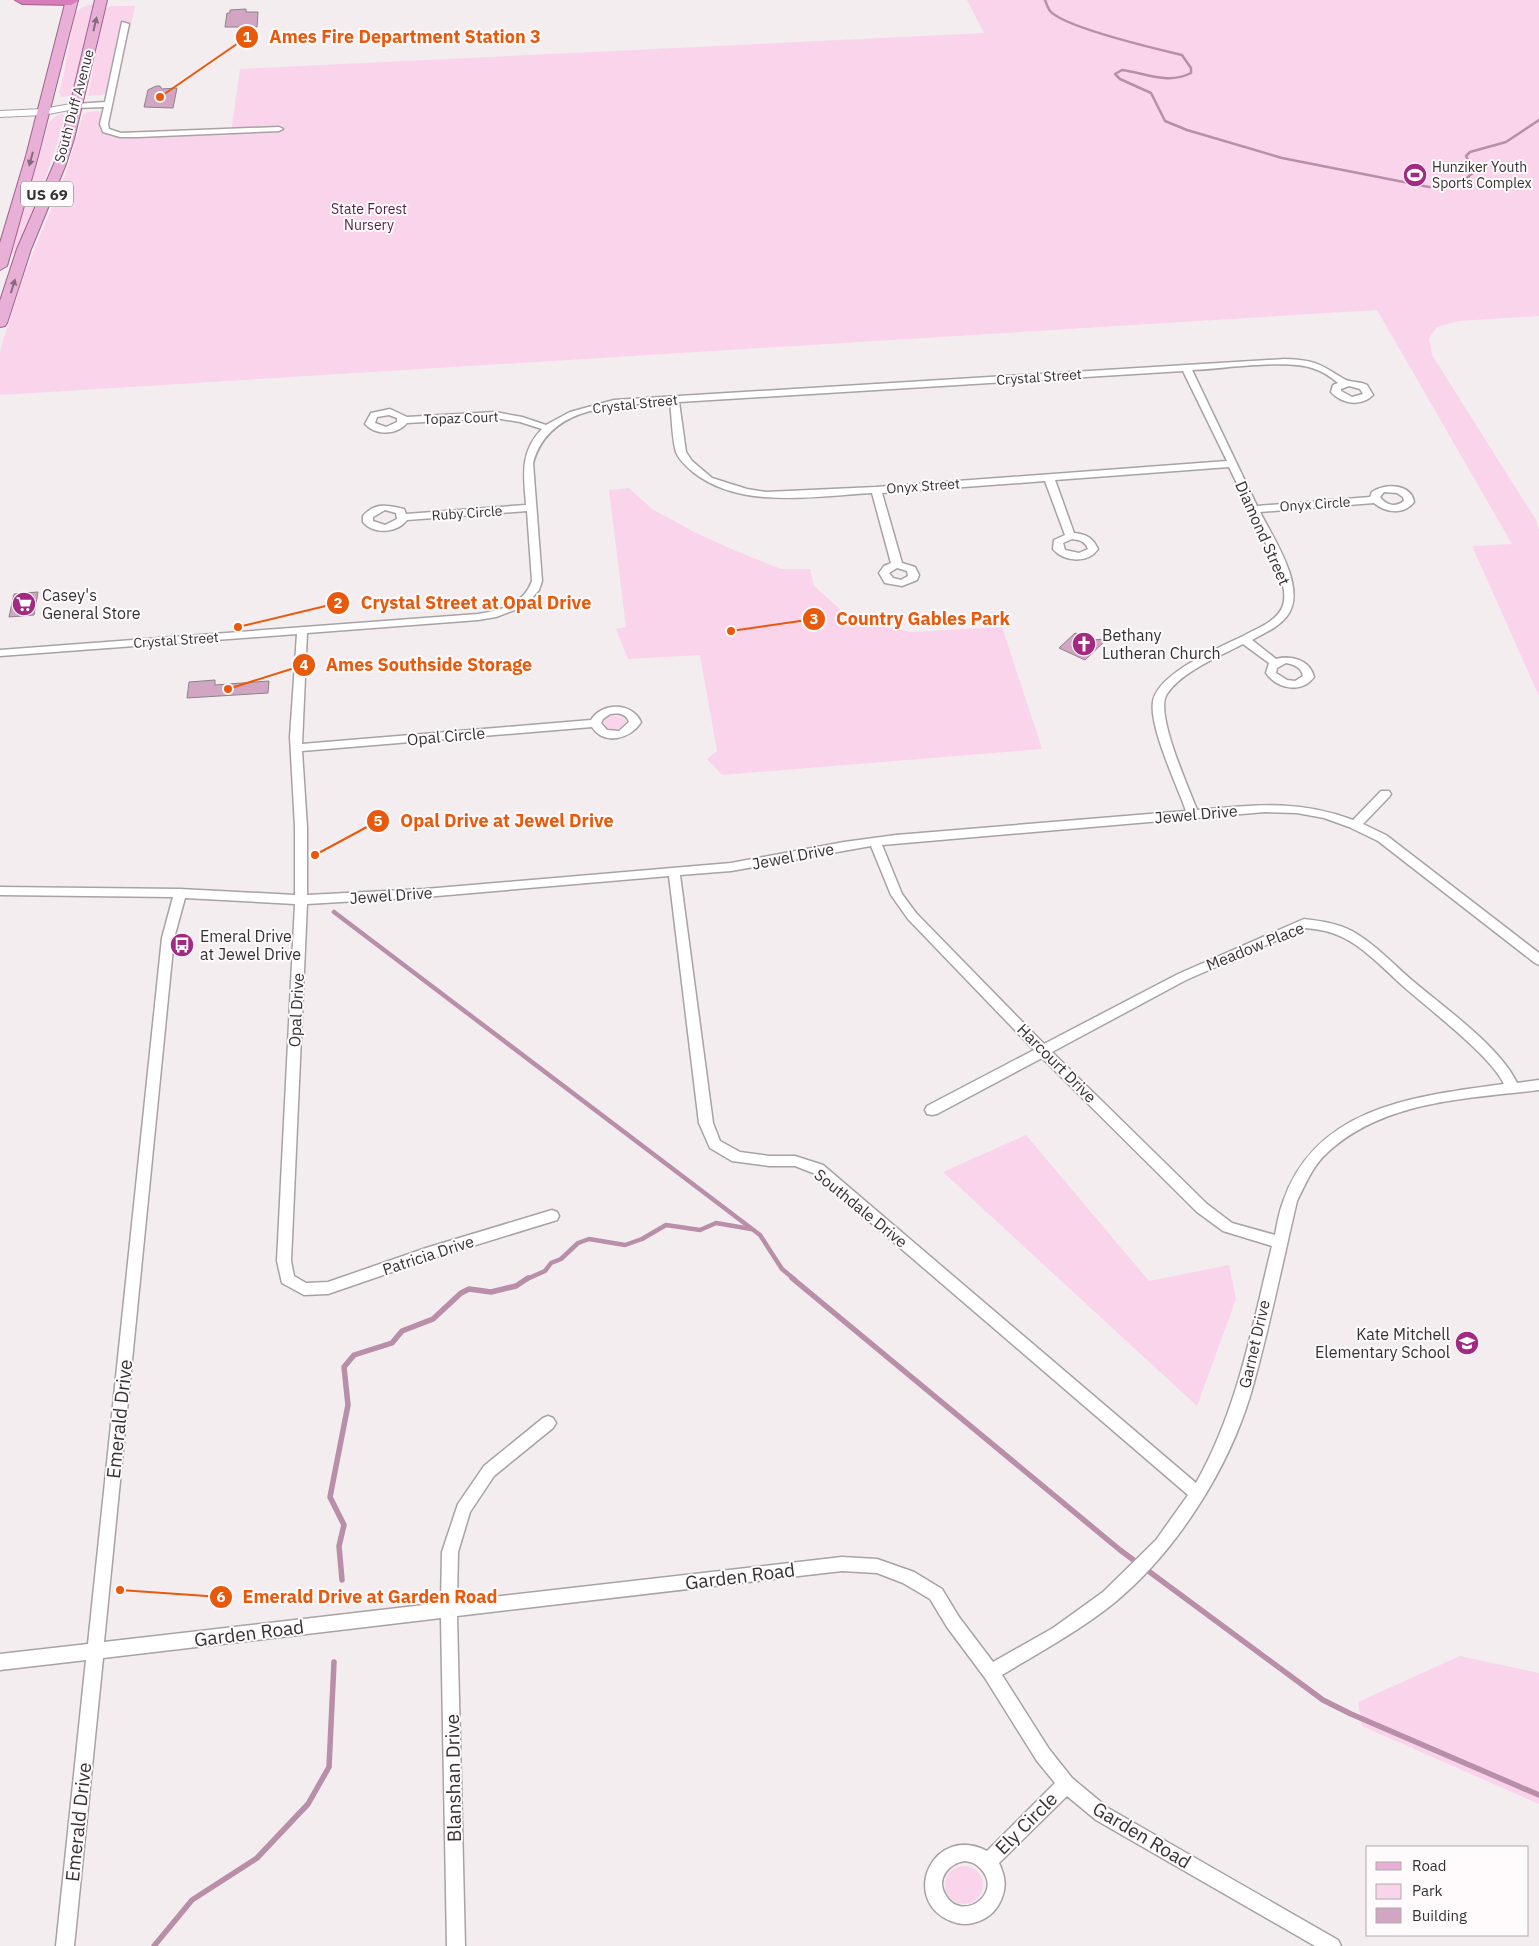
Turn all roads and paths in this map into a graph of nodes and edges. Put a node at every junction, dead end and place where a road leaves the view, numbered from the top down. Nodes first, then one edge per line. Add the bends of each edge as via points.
1 (22, 0) edge
2 (101, 0) edge
3 (75, 1) edge
4 (125, 24) dead end
5 (108, 104) junction
6 (0, 106) edge
7 (76, 106) junction
8 (44, 108) junction
9 (0, 114) edge
10 (279, 129) dead end
11 (0, 266) edge
12 (0, 323) edge
13 (1186, 368) junction
14 (1343, 383) dead end
15 (674, 399) junction
16 (403, 420) dead end
17 (547, 428) junction
18 (1232, 464) junction
19 (1050, 477) junction
20 (876, 490) junction
21 (1376, 500) dead end
22 (532, 508) junction
23 (1254, 509) junction
24 (403, 517) dead end
25 (1070, 536) dead end
26 (897, 565) dead end
27 (302, 631) junction
28 (1245, 640) junction
29 (0, 653) edge
30 (1275, 663) dead end
31 (595, 723) dead end
32 (296, 748) junction
33 (1385, 794) dead end
34 (1193, 814) junction
35 (1356, 824) junction
36 (875, 842) junction
37 (674, 872) junction
38 (0, 891) edge
39 (180, 893) junction
40 (301, 900) junction
41 (1539, 960) edge
42 (1043, 1051) junction
43 (1539, 1085) edge
44 (1513, 1089) junction
45 (932, 1110) dead end
46 (552, 1216) dead end
47 (1278, 1242) junction
48 (304, 1289) joint
49 (548, 1423) dead end
50 (1198, 1494) junction
51 (450, 1610) junction
52 (95, 1650) junction
53 (0, 1662) edge
54 (991, 1672) junction
55 (1066, 1784) junction
56 (987, 1863) dead end
57 (1312, 1941) edge
58 (65, 1946) edge
59 (456, 1946) edge
60 (1332, 1946) edge

1 - 3 highway
7 -> 2 main road, South Duff Avenue / US 69
3 - 8 main road, South Duff Avenue / US 69
4 - 5 street
5 - 7 street
5 - 10 street via 104,128 120,135
6 - 8 main road
7 - 8 main road
12 -> 7 main road, South Duff Avenue / US 69 via 24,249 60,164
8 - 9 main road
8 -> 11 main road, South Duff Avenue / US 69
13 - 14 street, Crystal Street via 1298,362 1327,370
13 - 15 street, Crystal Street
13 - 18 street, Diamond Street
15 - 17 street, Crystal Street via 591,407 572,413
15 - 20 street, Onyx Street via 681,452 688,463 709,480 766,495
16 - 17 street, Topaz Court via 495,415
17 - 22 street, Crystal Street via 530,452
18 - 19 street, Onyx Street
18 - 23 street, Diamond Street
19 - 20 street, Onyx Street
19 - 25 street
20 - 26 street
21 - 23 street, Onyx Circle
22 - 24 street, Ruby Circle
22 - 27 street, Crystal Street via 537,581 522,604 487,616
23 - 28 street, Diamond Street via 1286,579 1289,604 1284,615 1272,625
27 - 29 street, Crystal Street
27 - 32 street, Opal Drive
28 - 30 street
28 - 34 street, Diamond Street via 1182,672 1160,694 1159,724
31 - 32 street, Opal Circle
32 - 40 street, Opal Drive
33 - 35 street
34 - 35 street, Jewel Drive via 1294,808
34 - 36 street, Jewel Drive
35 - 41 street, Jewel Drive via 1390,844
36 - 37 street, Jewel Drive via 731,867
36 - 42 street, Harcourt Drive via 898,895 912,916
37 - 40 street, Jewel Drive
37 - 50 street, Southdale Drive via 706,1122 715,1144 737,1157 796,1161 818,1169
38 - 39 street, Jewel Drive
39 - 40 street, Jewel Drive
39 - 52 street, Emerald Drive via 168,938
40 - 48 street, Opal Drive via 284,1261 287,1280
42 - 44 street, Meadow Place via 1182,977 1304,923 1326,926 1347,934 1367,948 1475,1042 1505,1072
42 - 45 street, Meadow Place
42 - 47 street, Harcourt Drive via 1202,1208 1228,1227
43 - 44 street, Garnet Drive
44 - 47 street, Garnet Drive via 1430,1099 1384,1111 1344,1132 1321,1150 1304,1173 1290,1201
46 - 48 street, Patricia Drive via 328,1288
47 - 50 street, Garnet Drive via 1243,1394 1218,1458
49 - 51 street, Blanshan Drive via 489,1471 463,1509 450,1552
50 - 54 street, Garnet Drive via 1162,1544 1109,1597 1059,1633
51 - 52 street, Garden Road
51 - 54 street, Garden Road via 842,1564 876,1566 908,1577 936,1594
51 - 59 street, Blanshan Drive
52 - 53 street, Garden Road
52 - 58 street, Emerald Drive
54 - 55 street, Garden Road via 1043,1755
55 - 56 street, Ely Circle
55 - 57 street, Garden Road via 1102,1814
57 - 60 street, Garden Road

